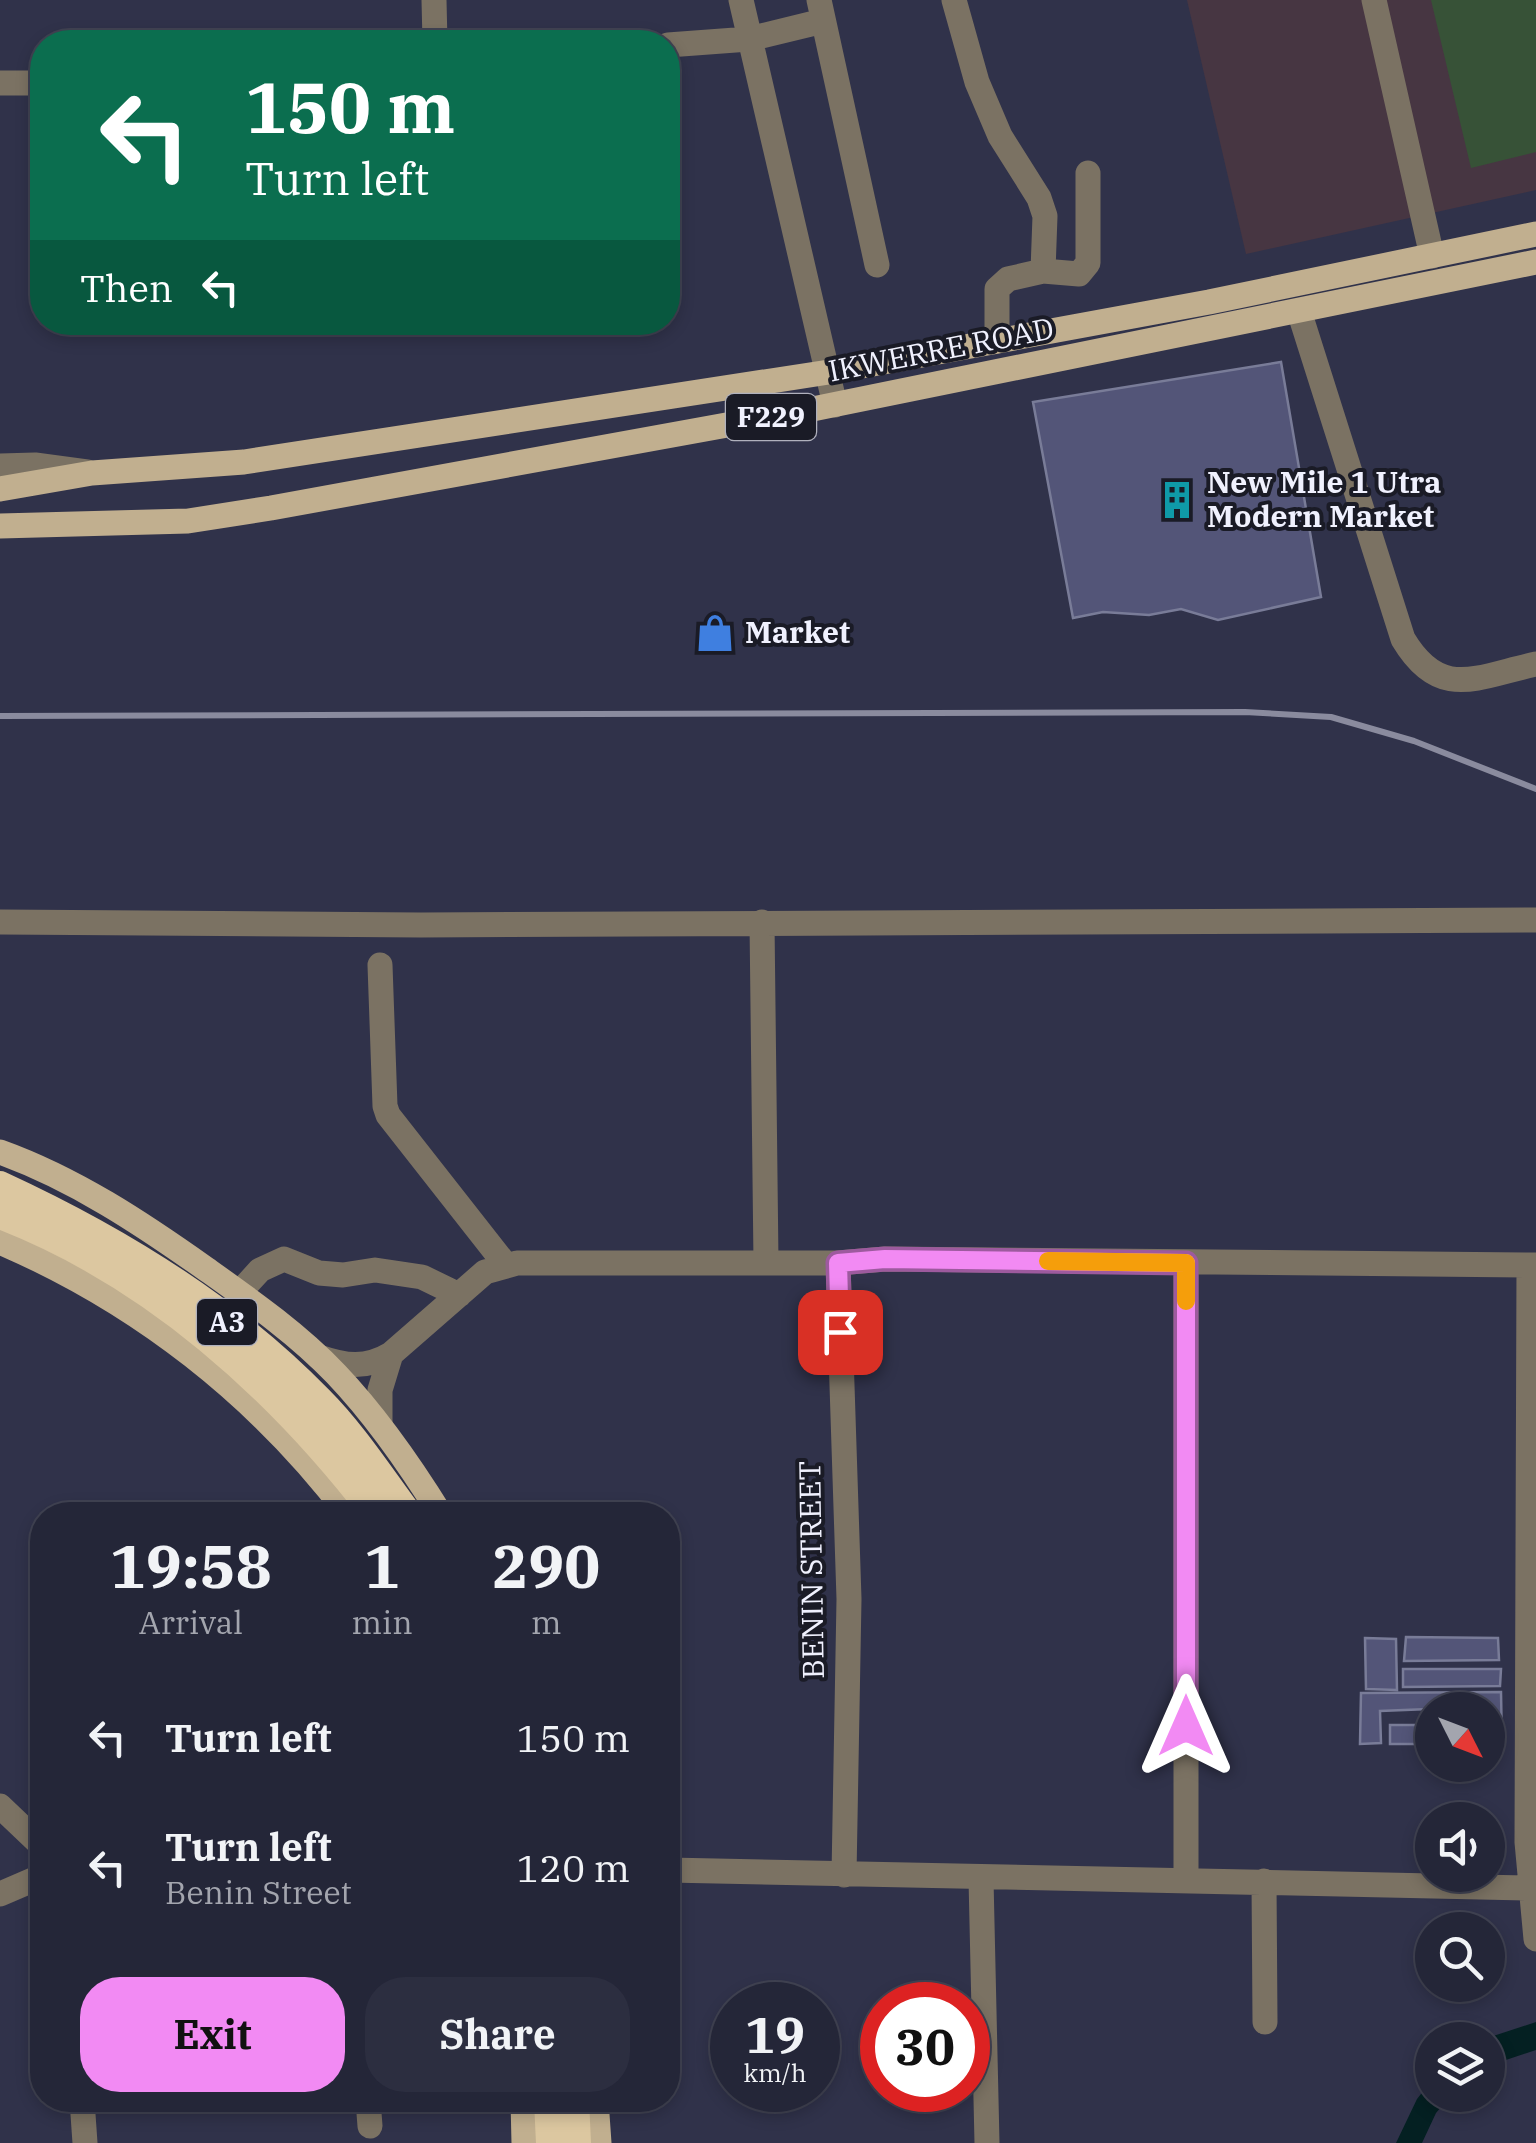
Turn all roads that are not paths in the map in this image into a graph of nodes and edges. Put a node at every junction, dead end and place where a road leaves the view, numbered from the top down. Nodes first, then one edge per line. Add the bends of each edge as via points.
1 (434, 0) edge
2 (741, 0) edge
3 (954, 0) edge
4 (1374, 0) edge
5 (821, 10) edge
6 (435, 30) edge
7 (749, 39) junction
8 (680, 45) edge
9 (0, 83) edge
10 (30, 83) edge
11 (1088, 173) dead end
12 (1536, 234) edge
13 (1432, 256) junction
14 (1536, 262) edge
15 (877, 266) dead end
16 (1043, 271) junction
17 (1299, 311) junction
18 (997, 341) junction
19 (829, 372) junction
20 (835, 405) junction
21 (0, 466) edge
22 (92, 472) junction
23 (0, 489) edge
24 (0, 526) edge
25 (1536, 664) edge
26 (1536, 920) edge
27 (0, 922) edge
28 (762, 922) junction
29 (380, 966) dead end
30 (0, 1152) edge
31 (0, 1186) edge
32 (0, 1214) edge
33 (0, 1242) edge
34 (766, 1262) junction
35 (838, 1263) junction
36 (1186, 1263) junction
37 (505, 1264) junction
38 (1532, 1265) edge
39 (240, 1292) junction
40 (459, 1295) junction
41 (392, 1354) junction
42 (318, 1356) junction
43 (380, 1423) junction
44 (339, 1502) edge
45 (367, 1502) edge
46 (398, 1502) edge
47 (432, 1502) edge
48 (1532, 1690) edge
49 (0, 1806) edge
50 (30, 1835) edge
51 (680, 1870) edge
52 (844, 1875) junction
53 (981, 1878) junction
54 (1186, 1880) junction
55 (30, 1881) edge
56 (1264, 1881) junction
57 (1531, 1890) edge
58 (0, 1894) edge
59 (1536, 1939) edge
60 (1266, 2022) dead end
61 (83, 2112) edge
62 (369, 2112) edge
63 (523, 2112) edge
64 (550, 2112) edge
65 (575, 2112) edge
66 (597, 2112) edge
67 (370, 2126) dead end
68 (86, 2143) edge
69 (524, 2143) edge
70 (551, 2143) edge
71 (576, 2143) edge
72 (599, 2143) edge
73 (987, 2143) edge

1 - 6 street
2 - 7 street
3 - 16 street via 977,82 1045,216
4 - 13 street
5 - 7 street
5 - 15 street
7 - 8 street
7 - 19 street
9 - 10 street
11 - 16 street via 1088,264 1080,274
12 - 13 main road, IKWERRE ROAD / F229
13 - 18 main road, IKWERRE ROAD / F229
14 - 17 main road, IKWERRE ROAD / F229
16 - 18 street via 997,288
17 - 20 main road, IKWERRE ROAD / F229
17 - 25 street via 1402,638 1417,664 1455,681
18 - 19 main road, IKWERRE ROAD / F229
19 - 20 street
19 - 22 main road, IKWERRE ROAD / F229 via 244,462
20 - 24 main road, IKWERRE ROAD / F229 via 188,521
21 - 22 street, IKWERRE ROAD
22 - 23 main road, F229
26 - 28 street
27 - 28 street
28 - 34 street
29 - 37 street via 388,1115
30 - 39 main road via 93,1195
31 - 46 highway, A3 via 127,1252 258,1346 320,1402
32 - 45 highway, A3 via 123,1276 243,1366 301,1422
33 - 44 main road via 160,1328 276,1430
34 - 35 street
34 - 37 street
35 - 36 street
35 - 52 street, BENIN STREET via 849,1599
36 - 38 street
36 - 54 street
37 - 40 street
38 - 48 street
39 - 40 street via 260,1270 284,1259 319,1272 422,1277
39 - 42 main road
40 - 41 street
41 - 42 street via 363,1366
41 - 43 street via 380,1390
42 - 43 main road
43 - 47 main road
48 - 57 street
49 - 50 street
51 - 52 street
52 - 53 street
53 - 54 street
53 - 73 street
54 - 56 street
55 - 58 street
56 - 57 street
56 - 60 street
57 - 59 street
61 - 68 street
62 - 67 street
63 - 69 main road
64 - 70 highway
65 - 71 highway
66 - 72 main road

